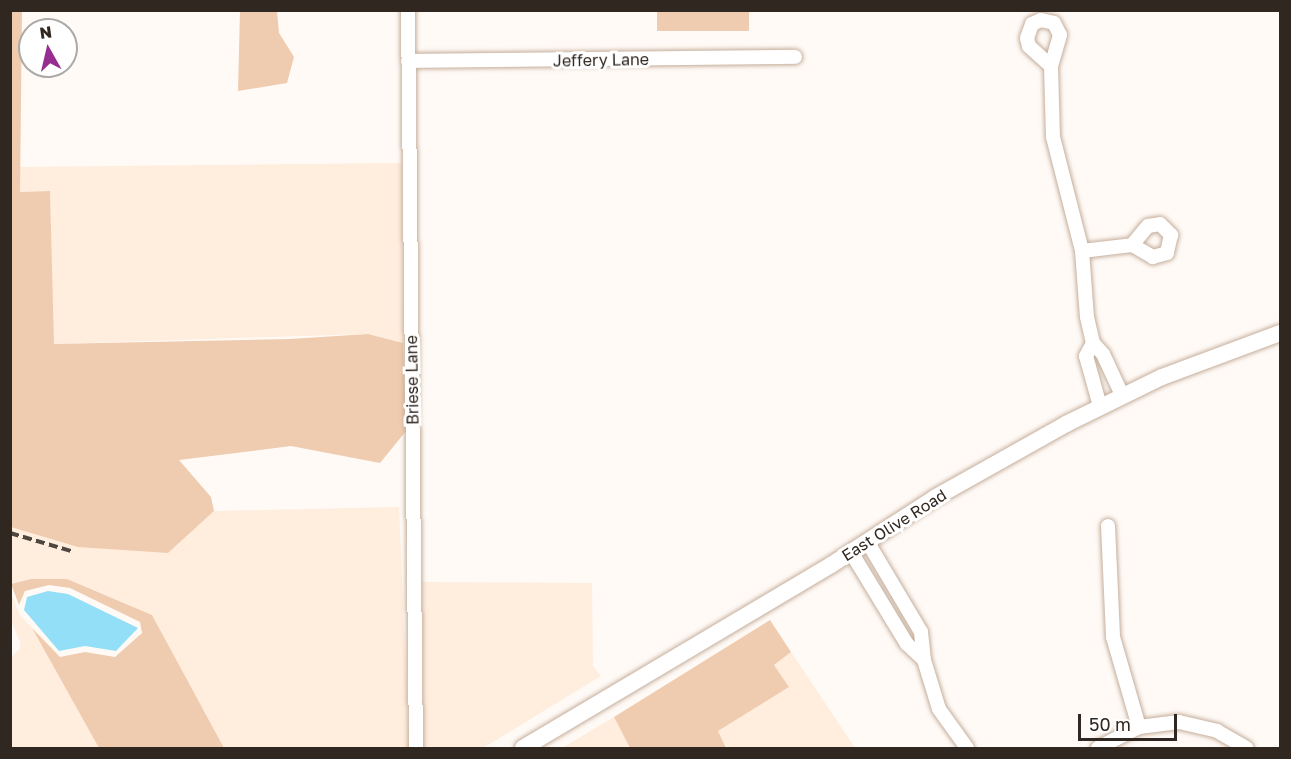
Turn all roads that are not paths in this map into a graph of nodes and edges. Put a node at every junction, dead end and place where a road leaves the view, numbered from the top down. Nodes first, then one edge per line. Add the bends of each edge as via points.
1 (408, 10) edge
2 (795, 57) dead end
3 (408, 61) junction
4 (1051, 66) dead end
5 (1132, 245) dead end
6 (1082, 251) junction
7 (1281, 333) edge
8 (1093, 343) junction
9 (1122, 395) junction
10 (1100, 406) junction
11 (1108, 526) dead end
12 (867, 541) junction
13 (851, 552) junction
14 (924, 660) junction
15 (1139, 727) junction
16 (416, 748) edge
17 (523, 748) edge
18 (967, 748) edge
19 (1098, 748) edge
20 (1246, 748) edge

1 - 3 street, Briese Lane
2 - 3 street, Jeffery Lane
3 - 16 street, Briese Lane
4 - 6 street via 1053,138
5 - 6 street
6 - 8 street via 1084,302
7 - 9 street, East Olive Road
8 - 9 street via 1103,354
8 - 10 street via 1086,356
9 - 10 street, East Olive Road
10 - 12 street, East Olive Road via 936,497
11 - 15 street via 1113,637
12 - 13 street, East Olive Road
12 - 14 street via 921,632
13 - 14 street via 907,644
13 - 17 street, East Olive Road
14 - 18 street via 946,724
15 - 19 street
15 - 20 street via 1201,725

